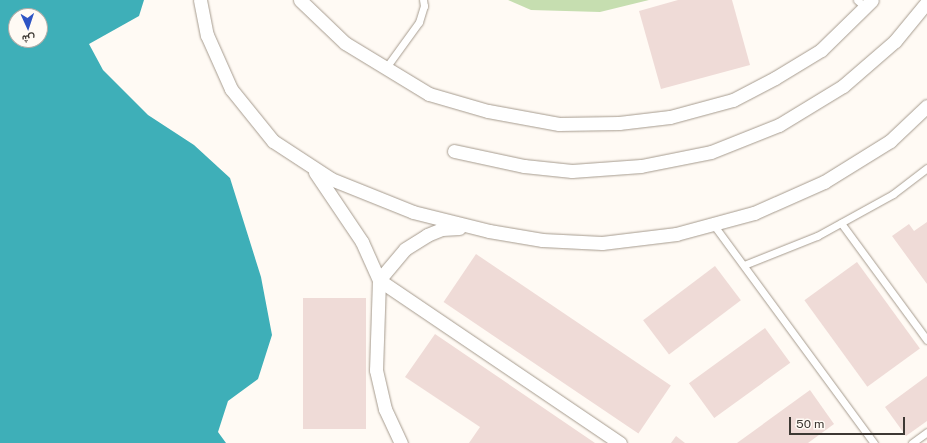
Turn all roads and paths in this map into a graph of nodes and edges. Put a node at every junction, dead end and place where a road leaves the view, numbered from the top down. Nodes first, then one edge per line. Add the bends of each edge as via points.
1 (200, 0) edge
2 (300, 0) edge
3 (423, 0) edge
4 (865, 2) edge
5 (927, 2) edge
6 (385, 69) junction
7 (927, 106) edge
8 (454, 151) dead end
9 (311, 166) junction
10 (927, 168) edge
11 (840, 223) junction
12 (713, 224) junction
13 (472, 227) junction
14 (744, 265) junction
15 (379, 280) junction
16 (927, 340) edge
17 (927, 432) edge
18 (401, 443) edge
19 (620, 443) edge
20 (874, 443) edge
21 (912, 443) edge

1 - 9 street via 207,36 231,89 273,141
2 - 6 street via 345,43
3 - 6 lane via 424,6 419,22
4 - 6 street via 821,50 775,78 733,100 670,117 619,123 559,124 488,111 429,94
5 - 8 street via 895,40 843,86 779,125 711,152 642,166 572,171 524,166
7 - 12 street via 890,141 824,182 754,213
9 - 13 street via 331,179 413,212
9 - 15 street via 362,242
10 - 11 lane via 893,194
11 - 14 lane via 817,236
11 - 16 lane
12 - 13 street via 676,234 602,242 542,240
12 - 14 lane
13 - 15 street via 442,229 427,235 405,249
14 - 20 lane
15 - 18 street via 376,370 385,410
15 - 19 street
17 - 21 lane

